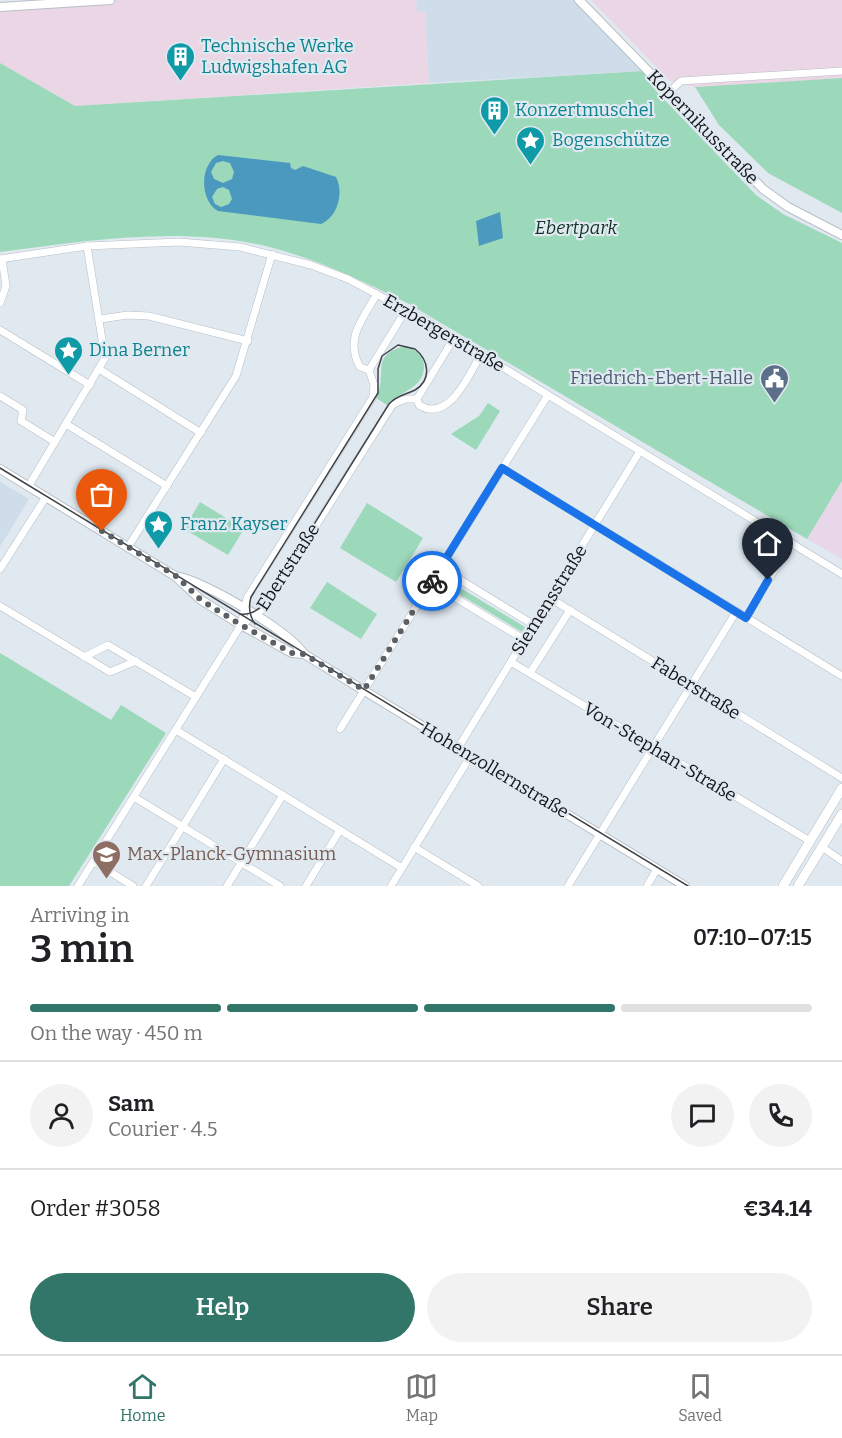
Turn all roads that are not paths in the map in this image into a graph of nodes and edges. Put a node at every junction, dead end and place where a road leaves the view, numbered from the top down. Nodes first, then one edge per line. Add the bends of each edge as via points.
1 (110, 0) edge
2 (579, 0) edge
3 (0, 7) edge
4 (842, 71) edge
5 (669, 92) junction
6 (842, 235) edge
7 (87, 246) junction
8 (272, 254) junction
9 (1, 259) edge
10 (377, 294) junction
11 (0, 303) edge
12 (406, 309) junction
13 (100, 320) junction
14 (0, 330) edge
15 (454, 338) junction
16 (248, 341) junction
17 (481, 354) junction
18 (99, 369) junction
19 (369, 370) junction
20 (90, 385) junction
21 (548, 395) junction
22 (0, 396) edge
23 (417, 399) junction
24 (66, 424) junction
25 (201, 433) junction
26 (55, 442) junction
27 (640, 451) junction
28 (502, 468) junction
29 (0, 470) edge
30 (167, 486) junction
31 (28, 487) junction
32 (46, 497) junction
33 (595, 525) junction
34 (790, 542) junction
35 (128, 547) junction
36 (441, 568) junction
37 (0, 569) edge
38 (842, 574) edge
39 (176, 576) junction
40 (431, 583) junction
41 (550, 598) junction
42 (0, 606) edge
43 (243, 609) junction
44 (570, 610) junction
45 (736, 612) junction
46 (256, 616) junction
47 (746, 618) junction
48 (241, 625) junction
49 (534, 625) junction
50 (525, 640) junction
51 (304, 654) junction
52 (84, 657) junction
53 (136, 661) junction
54 (511, 662) junction
55 (530, 673) junction
56 (842, 676) edge
57 (691, 685) junction
58 (364, 690) junction
59 (196, 697) junction
60 (340, 729) dead end
61 (176, 730) junction
62 (458, 748) junction
63 (652, 748) junction
64 (471, 755) junction
65 (224, 759) junction
66 (842, 778) edge
67 (842, 788) edge
68 (283, 795) junction
69 (134, 797) junction
70 (842, 814) edge
71 (183, 825) junction
72 (340, 830) junction
73 (600, 834) junction
74 (810, 841) junction
75 (414, 847) junction
76 (822, 847) junction
77 (842, 861) edge
78 (94, 862) junction
79 (242, 862) junction
80 (402, 868) junction
81 (657, 869) junction
82 (78, 886) edge
83 (133, 886) edge
84 (146, 886) edge
85 (227, 886) edge
86 (280, 886) edge
87 (306, 886) edge
88 (391, 886) edge
89 (478, 886) edge
90 (568, 886) edge
91 (647, 886) edge
92 (685, 886) edge
93 (783, 886) edge
94 (798, 886) edge

1 - 3 street
2 - 5 street, Kopernikusstraße
4 - 5 street via 681,81
5 - 6 street, Kopernikusstraße via 764,189 788,207
7 - 8 street, Erzbergerstraße via 210,243
7 - 9 street, Erzbergerstraße
7 - 13 street
8 - 10 street, Erzbergerstraße via 311,265
8 - 16 street
9 - 11 street via 6,286
10 - 12 street, Erzbergerstraße
10 - 19 street, Ebertstraße via 352,343 360,367
12 - 15 street, Erzbergerstraße
12 - 19 street
13 - 16 street via 149,316
13 - 18 street via 105,358
14 - 20 street
15 - 17 street, Erzbergerstraße
15 - 23 street
16 - 25 street via 236,376
17 - 21 street, Erzbergerstraße
17 - 23 street via 448,404 423,408
18 - 20 street
18 - 25 street
19 - 43 street, Ebertstraße via 373,397
20 - 24 street
21 - 27 street, Erzbergerstraße
21 - 28 street
22 - 26 street via 23,410 21,421
23 - 46 street, Ebertstraße via 400,400 389,410
24 - 26 street
24 - 30 street
25 - 30 street
26 - 31 street
27 - 33 street, Siemensstraße
27 - 34 street, Erzbergerstraße
28 - 33 street
28 - 36 street
29 - 31 street, Hohenzollernstraße
30 - 35 street
31 - 32 street, Hohenzollernstraße
32 - 35 street, Hohenzollernstraße
32 - 37 street
33 - 41 street, Siemensstraße
33 - 45 street
34 - 38 street, Erzbergerstraße
34 - 47 street
35 - 39 street, Hohenzollernstraße
36 - 40 street
36 - 49 street
39 - 43 street, Hohenzollernstraße via 198,581
39 - 48 street, Hohenzollernstraße via 201,600
40 - 50 street
40 - 58 street
41 - 44 street, Faberstraße
41 - 49 street, Siemensstraße
42 - 52 street
43 - 46 street, Hohenzollernstraße
43 - 48 street, Ebertstraße
44 - 55 street, Siemensstraße
44 - 57 street, Faberstraße
45 - 47 street
45 - 57 street
46 - 48 street, Ebertstraße
46 - 51 street, Hohenzollernstraße via 298,644
47 - 56 street
48 - 51 street, Hohenzollernstraße via 292,653
48 - 59 street
49 - 50 street, Siemensstraße
50 - 54 street, Siemensstraße
51 - 58 street, Hohenzollernstraße
52 - 53 street via 110,672
52 - 53 street via 108,645
53 - 59 street
54 - 55 street, Von-Stephan-Straße
54 - 62 street, Siemensstraße
55 - 63 street, Von-Stephan-Straße
57 - 63 street
57 - 66 street, Faberstraße
58 - 60 street
58 - 62 street, Hohenzollernstraße
59 - 61 street
61 - 65 street
61 - 69 street
62 - 64 street, Hohenzollernstraße
63 - 73 street
63 - 74 street, Von-Stephan-Straße
64 - 73 street, Hohenzollernstraße
64 - 75 street
65 - 68 street
65 - 71 street
67 - 74 main road
68 - 72 street
68 - 79 street
69 - 71 street
69 - 78 street
70 - 76 main road
71 - 79 street
71 - 84 street
72 - 80 street
72 - 87 street
73 - 81 street, Hohenzollernstraße
73 - 90 street
74 - 76 main road
74 - 93 main road
75 - 80 street
75 - 89 street
76 - 77 street
76 - 94 main road
78 - 82 street
78 - 83 street
79 - 85 street
79 - 86 street
80 - 88 street
81 - 91 street
81 - 92 street, Hohenzollernstraße

